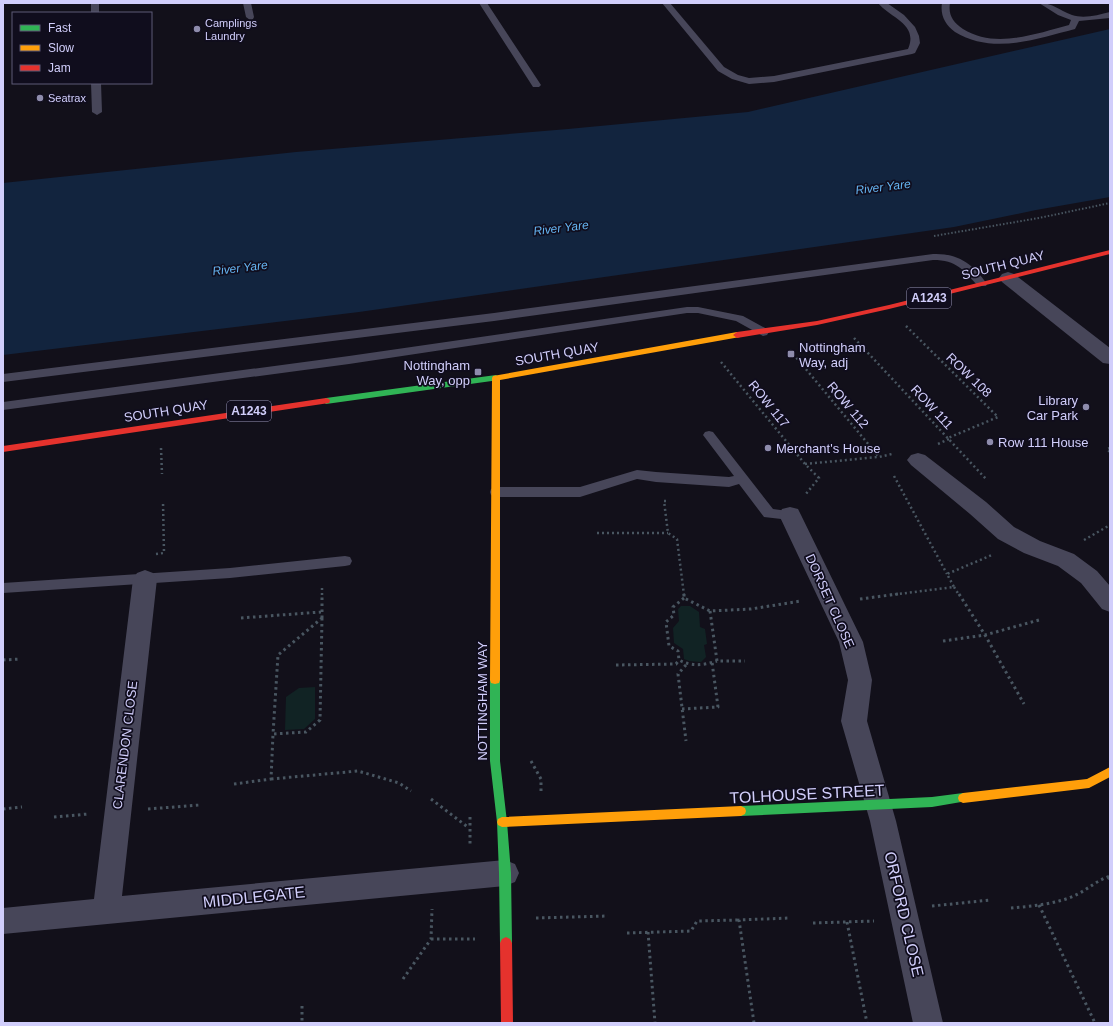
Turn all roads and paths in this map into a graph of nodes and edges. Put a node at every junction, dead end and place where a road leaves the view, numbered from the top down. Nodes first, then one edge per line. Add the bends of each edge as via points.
1 (247, 3) edge
2 (483, 3) edge
3 (666, 3) edge
4 (882, 3) edge
5 (946, 3) edge
6 (1043, 3) edge
7 (1110, 15) edge
8 (250, 17) dead end
9 (1076, 19) junction
10 (96, 84) edge
11 (536, 86) dead end
12 (97, 112) dead end
13 (1110, 252) edge
14 (1008, 278) junction
15 (982, 284) junction
16 (889, 307) junction
17 (836, 319) junction
18 (768, 331) junction
19 (704, 341) junction
20 (1110, 358) edge
21 (3, 378) edge
22 (496, 378) junction
23 (3, 406) edge
24 (709, 435) dead end
25 (948, 438) junction
26 (1110, 448) edge
27 (3, 449) edge
28 (1110, 452) edge
29 (878, 458) junction
30 (918, 460) joint
31 (805, 464) junction
32 (894, 476) dead end
33 (742, 479) junction
34 (496, 492) junction
35 (672, 501) dead end
36 (163, 502) dead end
37 (978, 508) junction
38 (790, 514) junction
39 (668, 533) junction
40 (597, 534) dead end
41 (1015, 538) junction
42 (345, 561) dead end
43 (322, 564) junction
44 (947, 574) junction
45 (145, 578) junction
46 (954, 586) junction
47 (3, 588) edge
48 (684, 598) junction
49 (830, 600) junction
50 (1110, 603) edge
51 (710, 611) junction
52 (321, 612) junction
53 (241, 618) dead end
54 (322, 618) junction
55 (1040, 620) dead end
56 (985, 635) junction
57 (943, 641) dead end
58 (20, 659) dead end
59 (3, 660) edge
60 (679, 660) junction
61 (717, 661) junction
62 (745, 661) dead end
63 (712, 662) junction
64 (616, 665) dead end
65 (686, 665) junction
66 (1024, 704) dead end
67 (682, 709) junction
68 (273, 734) junction
69 (686, 741) dead end
70 (1110, 772) edge
71 (272, 779) junction
72 (234, 784) dead end
73 (411, 791) dead end
74 (431, 799) dead end
75 (879, 805) junction
76 (22, 807) dead end
77 (3, 809) edge
78 (502, 822) junction
79 (469, 828) dead end
80 (505, 873) junction
81 (1109, 876) edge
82 (432, 880) junction
83 (1110, 880) edge
84 (990, 900) dead end
85 (1039, 905) junction
86 (1011, 908) dead end
87 (106, 912) junction
88 (904, 914) junction
89 (608, 916) dead end
90 (506, 918) junction
91 (789, 918) dead end
92 (739, 920) junction
93 (3, 921) edge
94 (847, 922) junction
95 (813, 923) dead end
96 (648, 932) junction
97 (627, 933) dead end
98 (506, 938) junction
99 (432, 939) junction
100 (403, 979) dead end
101 (302, 1006) dead end
102 (302, 1023) edge
103 (507, 1023) edge
104 (655, 1023) edge
105 (754, 1023) edge
106 (867, 1023) edge
107 (928, 1023) edge
108 (1095, 1023) edge

1 - 8 lane
2 - 11 lane
3 - 4 lane via 721,69 735,77 749,80 774,79 912,51 916,44 916,36 908,24
5 - 9 lane via 944,10 949,22 964,35 989,42 1009,42 1072,27
6 - 9 lane via 1063,16
7 - 9 lane
10 - 12 lane
13 - 14 main road, SOUTH QUAY / A1243
14 - 15 main road, SOUTH QUAY / A1243
14 - 20 street
15 - 16 main road, SOUTH QUAY / A1243
15 - 21 lane via 959,260 947,256 933,257 471,320
16 - 17 main road, SOUTH QUAY / A1243
16 - 25 path, ROW 108 via 915,337 998,417
17 - 18 main road, SOUTH QUAY / A1243
17 - 25 path, ROW 111
18 - 19 main road, SOUTH QUAY / A1243
18 - 23 lane via 739,318 687,310 349,360
18 - 29 path, ROW 112
19 - 22 main road, SOUTH QUAY / A1243
19 - 31 path, ROW 117
22 - 27 main road, SOUTH QUAY / A1243 via 292,405
22 - 34 main road, NOTTINGHAM WAY
24 - 33 lane
25 - 37 path, ROW 111 via 996,490
26 - 28 path via 1107,450
29 - 30 path via 907,450
29 - 31 path
30 - 37 street
31 - 38 path, ROW 117 via 819,478 808,492 794,502
32 - 44 path
33 - 34 lane via 729,482 637,474 580,492
33 - 38 lane via 769,514
34 - 78 main road, NOTTINGHAM WAY via 495,761
35 - 39 path via 664,501
36 - 45 path via 164,553 146,556
37 - 41 street
38 - 49 street, DORSET CLOSE
39 - 40 path
39 - 48 path via 678,539
41 - 44 path via 993,555
41 - 50 street via 1066,560 1089,577
42 - 43 lane
43 - 45 lane
43 - 52 path
44 - 46 path
45 - 47 lane
45 - 87 street, CLARENDON CLOSE
46 - 49 path
46 - 56 path
48 - 51 path
48 - 60 path via 673,607 674,615 666,622 669,646 678,651
49 - 51 path
49 - 75 street, DORSET CLOSE via 851,642 860,680 854,721
51 - 61 path
52 - 53 path
52 - 54 path
54 - 68 path via 278,655
54 - 68 path via 320,720 306,732
55 - 56 path
56 - 57 path
56 - 66 path
58 - 59 path
60 - 64 path via 676,664
60 - 65 path
61 - 62 path
61 - 63 path
63 - 65 path
63 - 67 path via 718,707
65 - 67 path via 678,674
67 - 69 path
68 - 71 path
70 - 75 main road, TOLHOUSE STREET via 1089,783 932,802
71 - 72 path
71 - 73 path via 358,771 399,783
74 - 79 path
75 - 78 main road, TOLHOUSE STREET
75 - 88 street, ORFORD CLOSE
76 - 77 path
78 - 80 main road, NOTTINGHAM WAY
80 - 82 street, MIDDLEGATE
80 - 90 main road, NOTTINGHAM WAY
81 - 83 path
81 - 85 path via 1100,878 1077,894
82 - 87 street, MIDDLEGATE
82 - 99 path
84 - 88 path
85 - 86 path
85 - 108 path
87 - 93 street, MIDDLEGATE
88 - 94 path
88 - 107 street, ORFORD CLOSE
89 - 90 path
90 - 98 main road, NOTTINGHAM WAY
91 - 92 path
92 - 96 path via 697,921 691,931
92 - 105 path
94 - 95 path
94 - 106 path
96 - 97 path
96 - 104 path
98 - 99 path
98 - 103 main road, NOTTINGHAM WAY
99 - 100 path
101 - 102 path

